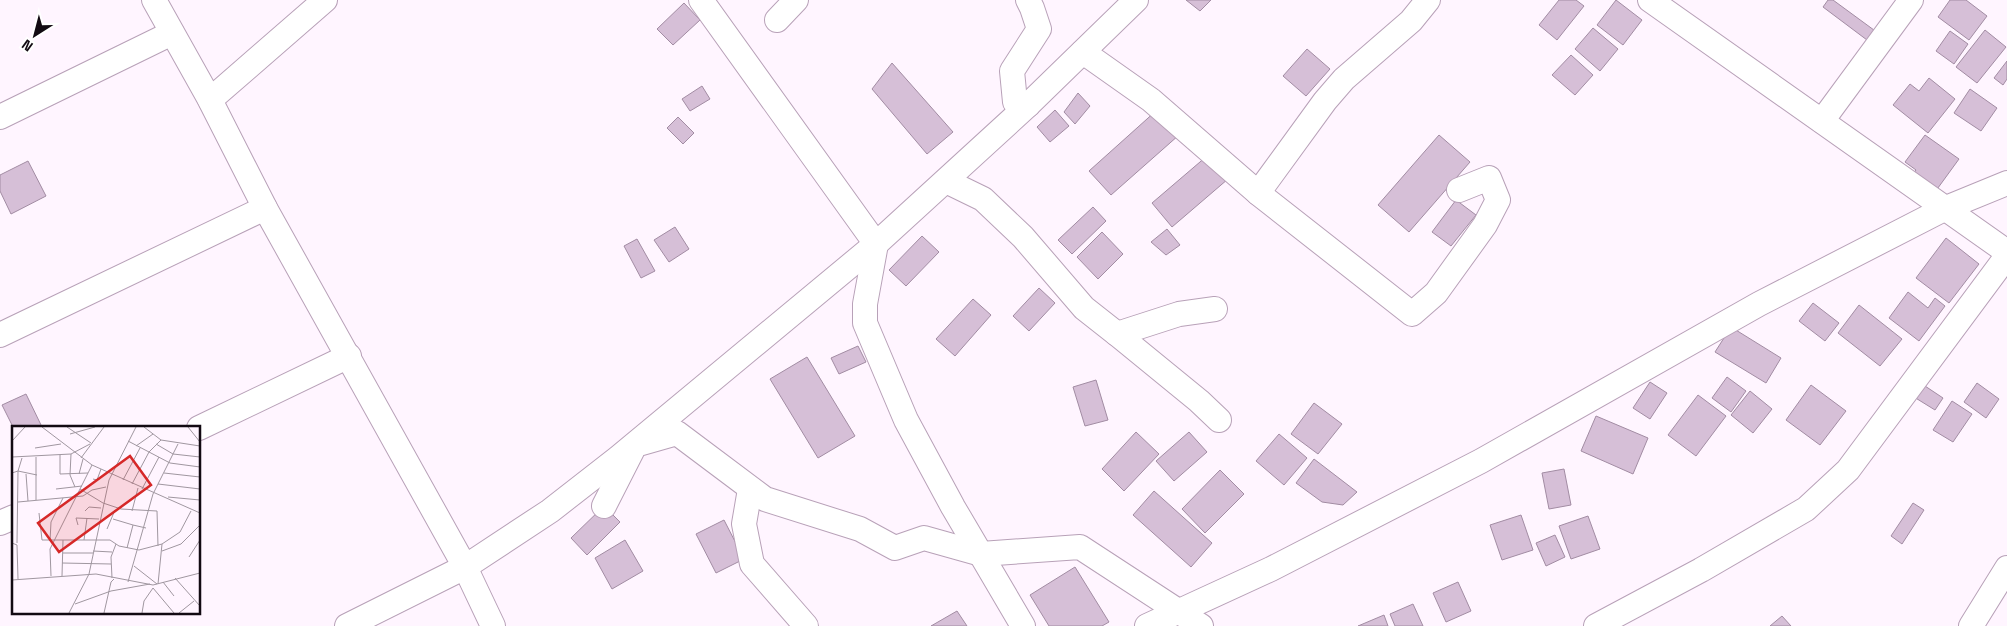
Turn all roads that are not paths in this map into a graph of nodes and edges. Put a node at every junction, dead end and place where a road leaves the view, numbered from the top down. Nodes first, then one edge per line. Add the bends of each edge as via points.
1 (154, 0) edge
2 (325, 0) edge
3 (702, 0) edge
4 (796, 0) edge
5 (1028, 0) edge
6 (1136, 0) edge
7 (1428, 0) edge
8 (1650, 0) edge
9 (1911, 0) edge
10 (777, 20) dead end
11 (172, 33) junction
12 (1083, 52) junction
13 (210, 100) junction
14 (1028, 105) junction
15 (0, 117) edge
16 (1822, 121) junction
17 (946, 181) junction
18 (2007, 183) edge
19 (1459, 190) dead end
20 (1258, 193) junction
21 (265, 208) junction
22 (1946, 208) junction
23 (876, 244) junction
24 (2007, 254) edge
25 (1215, 310) dead end
26 (1117, 334) junction
27 (0, 335) edge
28 (349, 356) junction
29 (1219, 420) dead end
30 (200, 428) edge
31 (635, 445) junction
32 (750, 489) junction
33 (604, 506) dead end
34 (12, 518) edge
35 (0, 523) edge
36 (981, 554) junction
37 (465, 567) junction
38 (2007, 568) edge
39 (1177, 612) junction
40 (347, 626) edge
41 (493, 626) edge
42 (806, 626) edge
43 (1023, 626) edge
44 (1147, 626) edge
45 (1201, 626) edge
46 (1596, 626) edge
47 (1971, 626) edge

1 - 11 street
2 - 13 street
3 - 23 street
4 - 10 street
5 - 14 street via 1040,30 1012,71 1015,102
6 - 12 street
7 - 20 street via 1411,21 1344,79
8 - 16 street
9 - 16 street
11 - 13 street
11 - 15 street
12 - 14 street
12 - 20 street via 1151,100
13 - 21 street
14 - 17 street
16 - 22 street
17 - 23 street
17 - 26 street via 983,199 1023,237 1084,308
18 - 22 street
19 - 20 street via 1489,178 1498,200 1485,225 1436,293 1412,314
21 - 27 street
21 - 28 street
22 - 24 street
22 - 39 street via 1759,304 1481,462 1271,569
23 - 31 street
23 - 36 street via 865,304 865,323 906,420
24 - 46 street via 1848,470 1806,509
25 - 26 street via 1179,314
26 - 29 street
28 - 30 street
28 - 37 street
31 - 32 street via 677,433
31 - 33 street
31 - 37 street via 550,511
32 - 36 street via 765,499 860,528 895,548 924,538
32 - 42 street via 744,524 752,564
34 - 35 street
36 - 39 street via 1080,547
36 - 43 street
37 - 40 street
37 - 41 street
38 - 47 street
39 - 44 street
39 - 45 street

